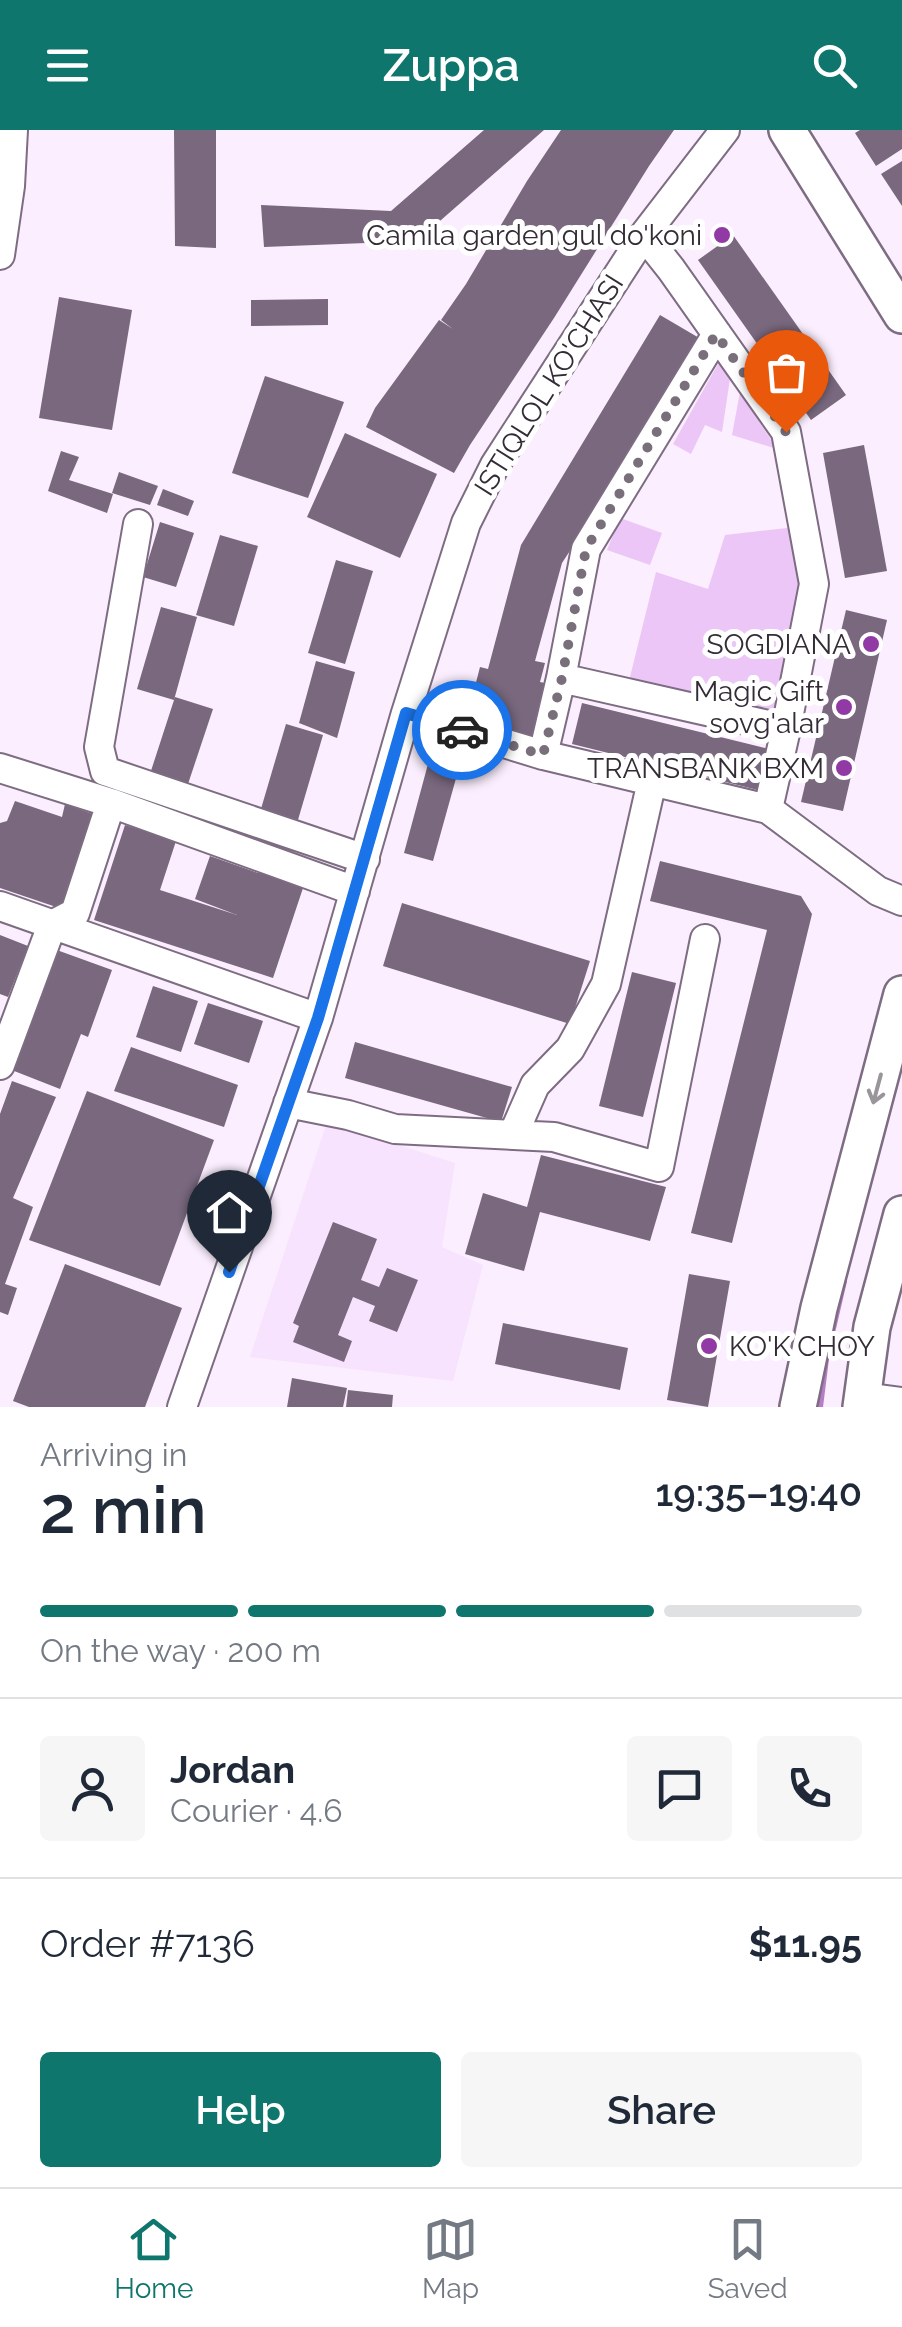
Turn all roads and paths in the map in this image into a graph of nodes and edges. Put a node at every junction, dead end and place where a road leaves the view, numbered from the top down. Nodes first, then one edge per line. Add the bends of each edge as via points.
1 (13, 130) edge
2 (725, 130) edge
3 (787, 130) edge
4 (810, 130) edge
5 (644, 235) junction
6 (0, 255) edge
7 (902, 271) edge
8 (902, 315) edge
9 (716, 334) junction
10 (138, 524) dead end
11 (562, 678) junction
12 (406, 713) junction
13 (786, 728) junction
14 (543, 755) junction
15 (0, 768) edge
16 (652, 781) junction
17 (111, 803) junction
18 (768, 809) junction
19 (365, 859) junction
20 (355, 891) junction
21 (902, 901) edge
22 (0, 906) edge
23 (52, 925) junction
24 (705, 939) dead end
25 (902, 994) edge
26 (318, 1018) junction
27 (0, 1065) edge
28 (288, 1103) junction
29 (513, 1135) junction
30 (902, 1214) edge
31 (896, 1260) edge
32 (862, 1402) edge
33 (902, 1402) edge
34 (182, 1407) edge
35 (798, 1407) edge

1 - 6 street
2 - 5 street, ISTIQLOL KO'CHASI
3 - 8 main road
4 - 7 main road
5 - 9 street
5 - 12 street, ISTIQLOL KO'CHASI via 495,465 466,523
9 - 11 street via 586,549
9 - 13 street via 786,432 814,584
10 - 19 street via 99,747 105,771
11 - 13 street
11 - 14 street
12 - 14 street
12 - 19 street, ISTIQLOL KO'CHASI
13 - 18 street
14 - 16 street
15 - 17 street
16 - 18 street
16 - 29 street via 606,984 570,1049 535,1084
17 - 20 street
17 - 23 street via 75,913
18 - 21 street via 878,892
19 - 20 street, ISTIQLOL KO'CHASI
20 - 26 street, ISTIQLOL KO'CHASI
22 - 23 street
23 - 26 street
23 - 27 street
24 - 29 street via 658,1166 554,1137
25 -> 35 main road
26 - 28 street, ISTIQLOL KO'CHASI
28 - 29 street via 395,1129
28 - 34 street, ISTIQLOL KO'CHASI
30 - 31 main road
31 - 32 main road via 872,1327
32 - 33 street

